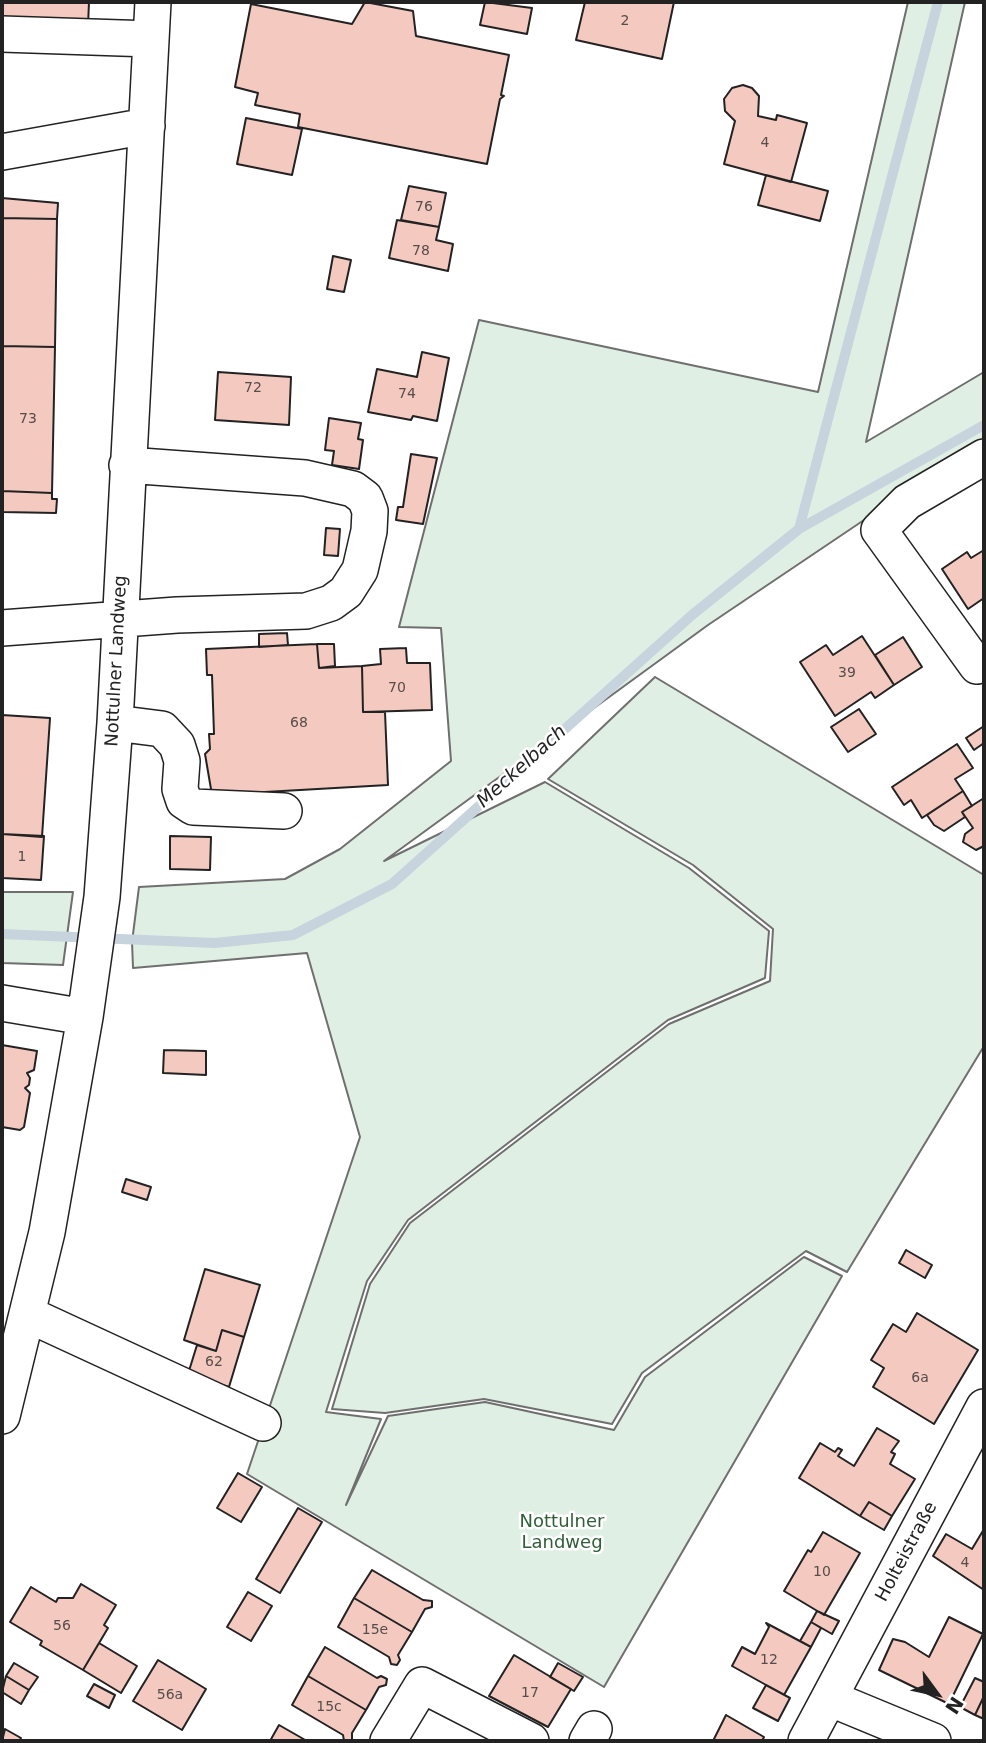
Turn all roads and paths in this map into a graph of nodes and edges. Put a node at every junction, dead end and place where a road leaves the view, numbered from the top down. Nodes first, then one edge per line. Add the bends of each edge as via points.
1 (153, 2) edge
2 (2, 34) edge
3 (151, 39) junction
4 (147, 126) junction
5 (2, 152) edge
6 (984, 457) edge
7 (127, 465) junction
8 (119, 621) junction
9 (2, 628) edge
10 (977, 666) dead end
11 (115, 723) junction
12 (284, 811) dead end
13 (2, 1003) edge
14 (85, 1017) junction
15 (27, 1314) junction
16 (984, 1407) edge
17 (2, 1416) edge
18 (263, 1423) dead end
19 (829, 1698) junction
20 (388, 1741) edge
21 (531, 1741) edge
22 (806, 1741) edge
23 (933, 1741) edge

1 - 3 street, Nottulner Landweg
2 - 3 street
3 - 4 street, Nottulner Landweg
4 - 5 street
4 - 7 street, Nottulner Landweg
6 - 10 street via 907,502 879,530
7 - 8 street, Nottulner Landweg
7 - 8 street via 335,483 365,498 370,512 360,570 346,592 331,603 306,611
8 - 9 street
8 - 11 street, Nottulner Landweg
11 - 12 street via 162,729 177,745 182,761 180,789 184,801 193,807
11 - 14 street, Nottulner Landweg via 100,910
13 - 14 street
14 - 15 street, Nottulner Landweg via 47,1232
15 - 17 street, Nottulner Landweg
15 - 18 street
16 - 19 street, Holteistraße
19 - 22 street, Holteistraße
19 - 23 street
20 - 21 street via 422,1685

